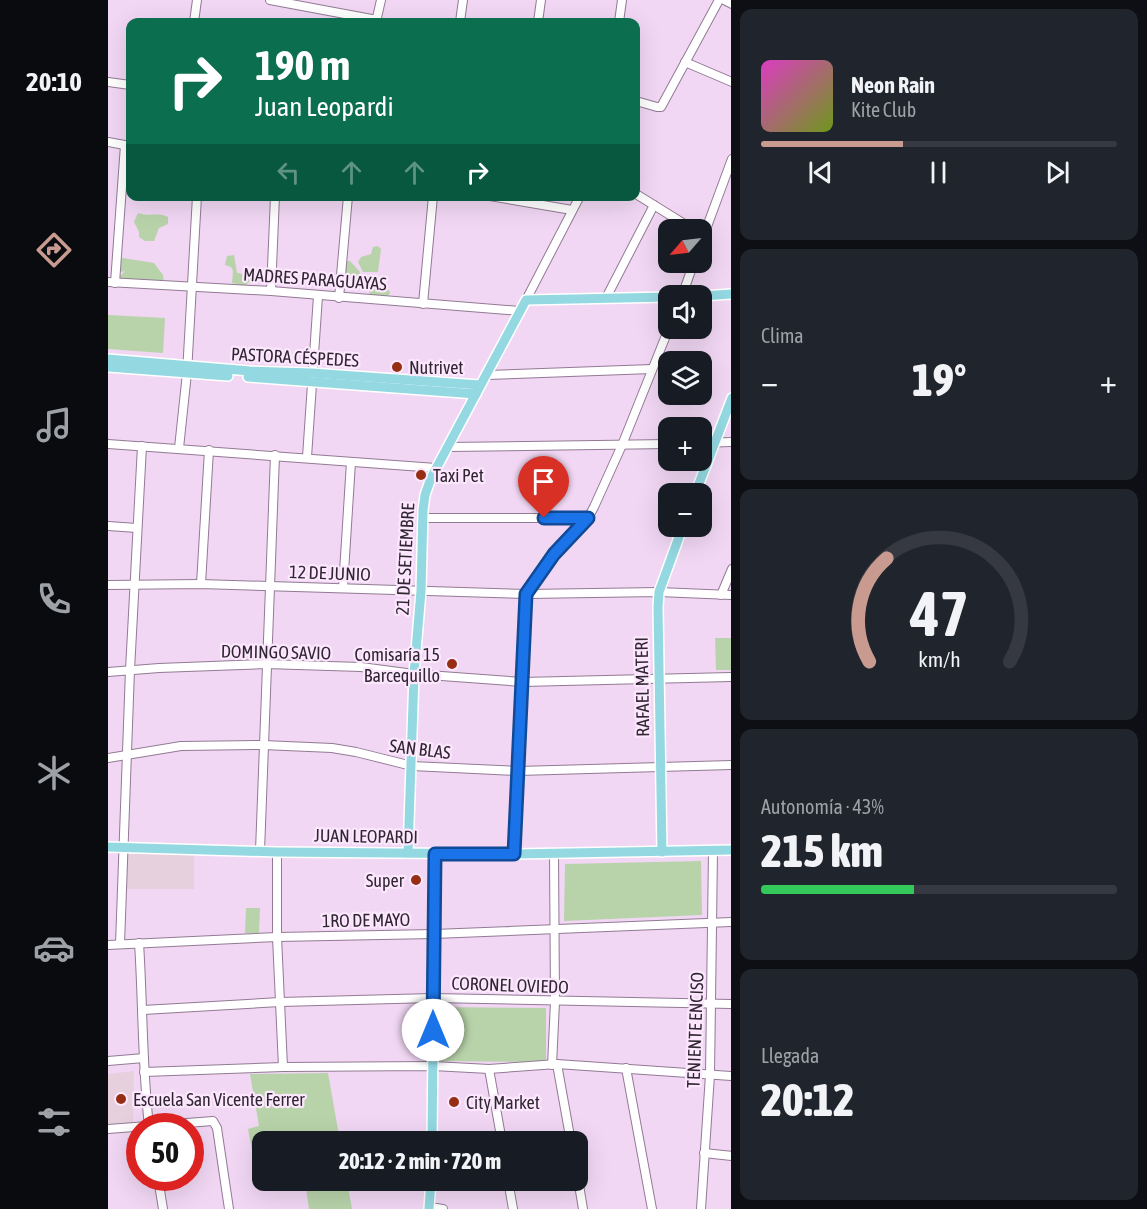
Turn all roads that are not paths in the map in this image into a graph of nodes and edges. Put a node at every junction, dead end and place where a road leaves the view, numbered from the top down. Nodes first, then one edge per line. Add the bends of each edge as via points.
1 (197, 0) edge
2 (270, 0) edge
3 (381, 0) edge
4 (463, 0) edge
5 (541, 0) edge
6 (622, 0) edge
7 (719, 0) edge
8 (195, 18) edge
9 (361, 18) edge
10 (377, 18) edge
11 (461, 18) edge
12 (539, 18) edge
13 (620, 18) edge
14 (684, 62) junction
15 (108, 82) edge
16 (731, 82) edge
17 (126, 84) edge
18 (640, 102) edge
19 (108, 142) edge
20 (126, 145) edge
21 (126, 162) edge
22 (731, 162) edge
23 (640, 196) edge
24 (197, 201) edge
25 (275, 201) edge
26 (348, 201) edge
27 (433, 201) edge
28 (526, 201) edge
29 (577, 201) edge
30 (654, 205) junction
31 (572, 210) junction
32 (676, 219) edge
33 (710, 219) edge
34 (112, 282) edge
35 (190, 288) junction
36 (271, 291) junction
37 (731, 294) edge
38 (712, 295) edge
39 (318, 296) junction
40 (658, 297) edge
41 (339, 298) junction
42 (606, 298) junction
43 (525, 300) junction
44 (423, 304) junction
45 (520, 311) junction
46 (664, 339) edge
47 (108, 359) edge
48 (108, 367) edge
49 (187, 369) junction
50 (652, 369) junction
51 (486, 375) junction
52 (312, 378) junction
53 (478, 389) junction
54 (731, 400) edge
55 (714, 442) junction
56 (731, 442) edge
57 (108, 444) edge
58 (658, 444) edge
59 (622, 445) junction
60 (142, 446) junction
61 (447, 447) junction
62 (179, 448) junction
63 (208, 450) junction
64 (275, 455) junction
65 (307, 457) junction
66 (351, 462) junction
67 (436, 468) junction
68 (699, 483) edge
69 (423, 518) junction
70 (588, 518) junction
71 (108, 526) edge
72 (137, 528) junction
73 (679, 537) edge
74 (731, 571) edge
75 (201, 584) junction
76 (108, 585) edge
77 (134, 586) junction
78 (268, 586) junction
79 (343, 588) junction
80 (421, 591) junction
81 (659, 592) junction
82 (526, 594) junction
83 (721, 594) junction
84 (731, 595) edge
85 (266, 664) junction
86 (130, 670) junction
87 (108, 672) edge
88 (414, 674) junction
89 (731, 677) edge
90 (658, 678) junction
91 (522, 682) junction
92 (263, 745) junction
93 (126, 756) junction
94 (108, 758) edge
95 (731, 765) edge
96 (412, 766) junction
97 (660, 767) junction
98 (518, 771) junction
99 (108, 847) edge
100 (122, 848) junction
101 (731, 850) edge
102 (260, 851) junction
103 (713, 851) junction
104 (277, 852) junction
105 (662, 852) junction
106 (408, 853) junction
107 (435, 854) junction
108 (514, 854) junction
109 (554, 854) junction
110 (712, 922) junction
111 (731, 922) edge
112 (555, 929) junction
113 (434, 934) junction
114 (277, 936) junction
115 (139, 943) junction
116 (120, 944) junction
117 (108, 945) edge
118 (433, 998) junction
119 (280, 1002) junction
120 (555, 1002) junction
121 (711, 1004) junction
122 (731, 1004) edge
123 (143, 1010) junction
124 (144, 1058) junction
125 (108, 1061) edge
126 (554, 1065) junction
127 (433, 1066) junction
128 (283, 1067) junction
129 (626, 1068) junction
130 (489, 1069) junction
131 (144, 1071) junction
132 (710, 1075) junction
133 (731, 1076) edge
134 (148, 1113) edge
135 (204, 1122) edge
136 (126, 1128) edge
137 (108, 1130) edge
138 (432, 1131) edge
139 (500, 1131) edge
140 (569, 1131) edge
141 (704, 1153) junction
142 (731, 1156) edge
143 (160, 1191) edge
144 (431, 1191) edge
145 (510, 1191) edge
146 (580, 1191) edge
147 (430, 1208) edge
148 (163, 1209) edge
149 (230, 1209) edge
150 (444, 1209) edge
151 (513, 1209) edge
152 (583, 1209) edge
153 (652, 1209) edge
154 (701, 1209) edge

1 - 8 street
2 - 9 street
3 - 10 street
4 - 11 street
5 - 12 street
6 - 13 street
7 - 14 street
14 - 16 street
14 - 18 street via 661,106
15 - 17 street
19 - 20 street
21 - 34 street
22 - 33 street
23 - 30 street
24 - 35 street
25 - 36 street
26 - 41 street
27 - 44 street
28 - 31 street
29 - 31 street, 21 DE SETIEMBRE
30 - 32 street
30 - 42 street
31 - 43 street, 21 DE SETIEMBRE
34 - 35 street, MADRES PARAGUAYAS
35 - 36 street, MADRES PARAGUAYAS
35 - 49 street
36 - 39 street, MADRES PARAGUAYAS
37 - 38 main road
39 - 41 street, MADRES PARAGUAYAS
39 - 52 street
40 - 42 main road
41 - 44 street, MADRES PARAGUAYAS
42 - 43 main road
43 - 45 main road, 21 DE SETIEMBRE
44 - 45 street, MADRES PARAGUAYAS
45 - 51 main road, 21 DE SETIEMBRE
46 - 50 street
47 - 49 main road, PASTORA CÉSPEDES
48 - 49 main road, PASTORA CÉSPEDES
49 - 52 main road, PASTORA CÉSPEDES
49 - 62 street
50 - 51 street
50 - 59 street
51 - 53 main road, 21 DE SETIEMBRE
52 - 53 main road, PASTORA CÉSPEDES
52 - 65 street
53 - 61 main road, 21 DE SETIEMBRE
54 - 55 main road
55 - 56 street
55 - 68 main road
57 - 60 street
58 - 59 street
59 - 61 street
59 - 70 street
60 - 62 street
60 - 72 street
61 - 67 main road, 21 DE SETIEMBRE
62 - 63 street
63 - 64 street
63 - 75 street
64 - 65 street
64 - 78 street
65 - 66 street
66 - 67 street
66 - 79 street
67 - 69 main road, 21 DE SETIEMBRE via 425,495
69 - 70 street
69 - 80 main road, 21 DE SETIEMBRE
70 - 82 street via 554,554
71 - 72 street
72 - 77 street
73 - 81 main road, RAFAEL MATERI
74 - 83 street
75 - 77 street, 12 DE JUNIO
75 - 78 street, 12 DE JUNIO
76 - 77 street, 12 DE JUNIO
77 - 86 street
78 - 79 street, 12 DE JUNIO
78 - 85 street
79 - 80 street, 12 DE JUNIO
80 - 82 street, 12 DE JUNIO
80 - 88 main road, 21 DE SETIEMBRE
81 - 82 street, 12 DE JUNIO
81 - 83 street, 12 DE JUNIO
81 - 90 main road, RAFAEL MATERI
82 - 91 street
83 - 84 street, 12 DE JUNIO
85 - 86 street, DOMINGO SAVIO
85 - 88 street, DOMINGO SAVIO via 361,667
85 - 92 street
86 - 87 street, DOMINGO SAVIO
86 - 93 street
88 - 91 street, DOMINGO SAVIO
88 - 96 main road, 21 DE SETIEMBRE
89 - 90 street, DOMINGO SAVIO
90 - 91 street, DOMINGO SAVIO
90 - 97 main road, RAFAEL MATERI
91 - 98 street
92 - 93 street, SAN BLAS via 181,747
92 - 96 street, SAN BLAS via 332,748
92 - 102 street
93 - 94 street, SAN BLAS
93 - 100 street
95 - 97 street, SAN BLAS
96 - 98 street, SAN BLAS
96 - 106 main road, 21 DE SETIEMBRE
97 - 98 street, SAN BLAS
97 - 105 main road, RAFAEL MATERI
98 - 108 street
99 - 100 main road, JUAN LEOPARDI
100 - 102 main road, JUAN LEOPARDI
100 - 116 street
101 - 103 main road, JUAN LEOPARDI
102 - 104 main road, JUAN LEOPARDI
103 - 105 main road, JUAN LEOPARDI
103 - 110 street, TENIENTE ENCISO
104 - 106 main road, JUAN LEOPARDI
104 - 114 street
105 - 109 main road, JUAN LEOPARDI
106 - 107 main road, JUAN LEOPARDI
107 - 108 main road, JUAN LEOPARDI
107 - 113 main road
108 - 109 main road, JUAN LEOPARDI
109 - 112 street
110 - 111 street, 1RO DE MAYO
110 - 112 street, 1RO DE MAYO
110 - 121 street, TENIENTE ENCISO
112 - 113 street, 1RO DE MAYO
112 - 120 street
113 - 114 street, 1RO DE MAYO
113 - 118 main road
114 - 115 street, 1RO DE MAYO
114 - 119 street
115 - 116 street, 1RO DE MAYO
115 - 123 street
116 - 117 street, 1RO DE MAYO
118 - 119 street, CORONEL OVIEDO
118 - 120 street, CORONEL OVIEDO
118 - 127 main road
119 - 123 street, CORONEL OVIEDO
119 - 128 street
120 - 121 street, CORONEL OVIEDO
120 - 126 street
121 - 122 street, CORONEL OVIEDO
121 - 132 street, TENIENTE ENCISO
123 - 124 street
124 - 125 street
124 - 131 street
126 - 129 street
126 - 130 street
126 - 140 street
127 - 128 street
127 - 130 street
127 - 138 main road
128 - 131 street
129 - 132 street
129 - 153 street
130 - 139 street
131 - 134 street
132 - 133 street
132 - 141 street, TENIENTE ENCISO
135 - 149 street via 215,1122
136 - 137 street
141 - 142 street
141 - 154 street, TENIENTE ENCISO
143 - 148 street
144 - 147 main road
145 - 151 street
146 - 152 street
147 - 150 street

